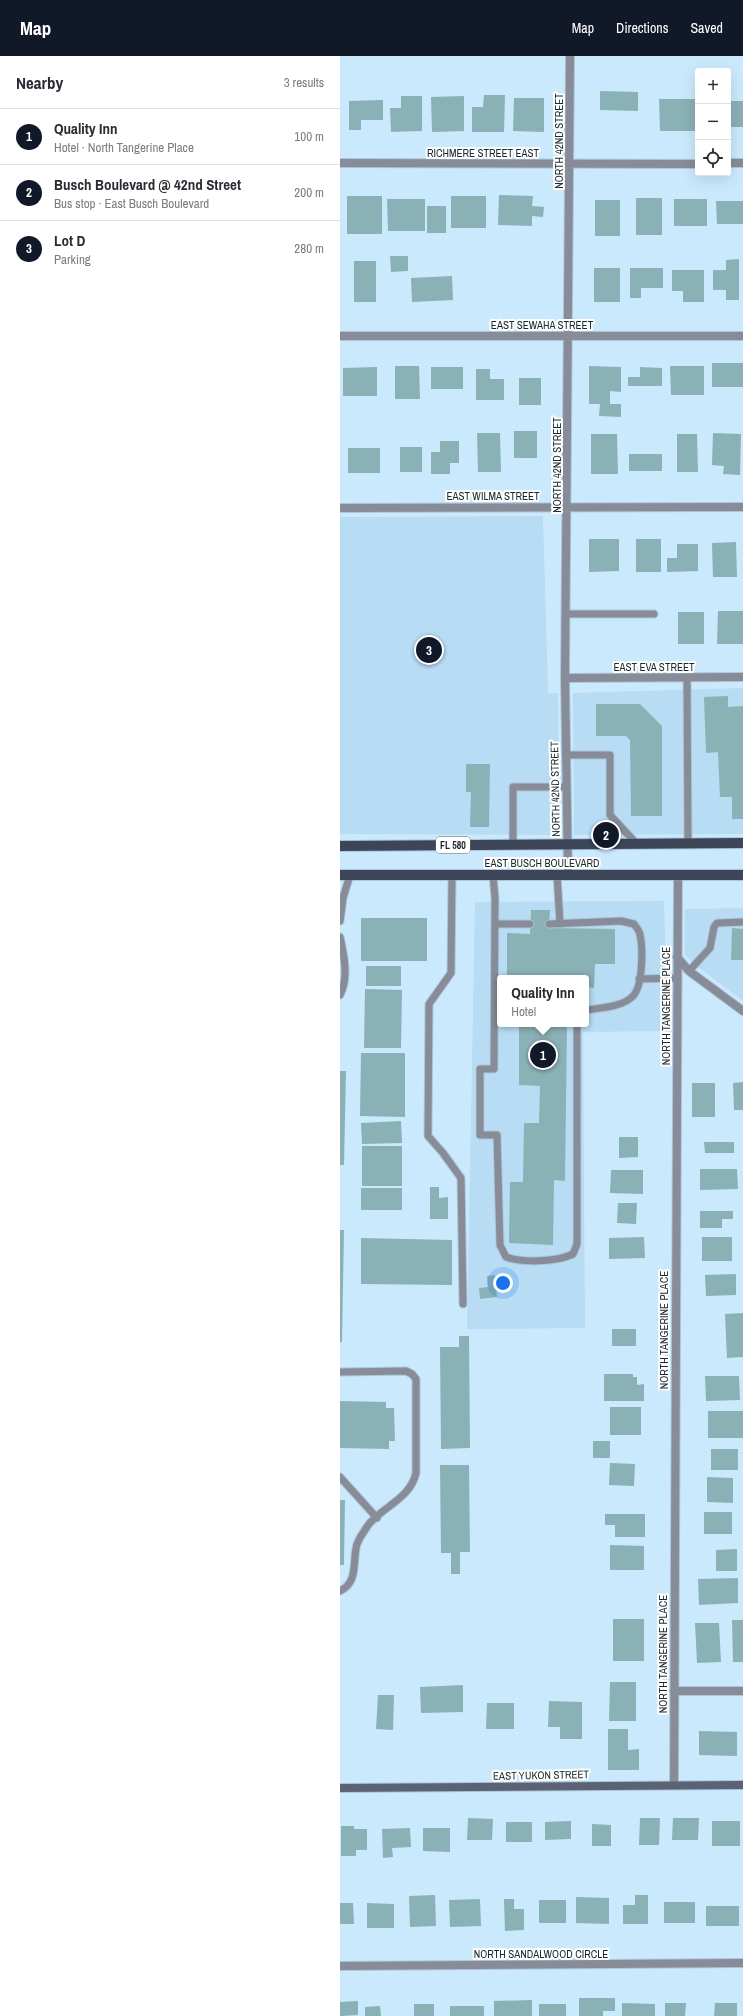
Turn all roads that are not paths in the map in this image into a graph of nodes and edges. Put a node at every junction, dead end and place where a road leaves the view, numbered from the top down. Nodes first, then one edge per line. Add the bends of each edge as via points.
1 (570, 56) edge
2 (340, 163) edge
3 (731, 163) edge
4 (743, 163) edge
5 (570, 164) junction
6 (695, 164) edge
7 (340, 336) edge
8 (568, 336) junction
9 (743, 336) edge
10 (567, 507) junction
11 (743, 507) edge
12 (340, 508) edge
13 (566, 614) junction
14 (654, 614) dead end
15 (686, 677) junction
16 (743, 677) edge
17 (565, 678) junction
18 (566, 755) junction
19 (566, 787) junction
20 (636, 843) junction
21 (688, 843) junction
22 (743, 843) edge
23 (567, 844) junction
24 (513, 845) junction
25 (340, 846) edge
26 (345, 875) edge
27 (452, 875) junction
28 (493, 875) junction
29 (557, 875) junction
30 (568, 875) junction
31 (678, 875) junction
32 (743, 875) edge
33 (340, 921) edge
34 (743, 922) edge
35 (495, 924) junction
36 (530, 924) dead end
37 (550, 924) dead end
38 (560, 924) junction
39 (340, 937) edge
40 (677, 957) junction
41 (689, 971) junction
42 (677, 978) junction
43 (639, 979) junction
44 (340, 995) edge
45 (589, 1009) edge
46 (743, 1011) edge
47 (577, 1027) edge
48 (463, 1304) dead end
49 (340, 1372) edge
50 (340, 1477) edge
51 (377, 1518) junction
52 (340, 1590) edge
53 (674, 1691) junction
54 (743, 1691) edge
55 (674, 1785) junction
56 (743, 1785) edge
57 (340, 1788) edge
58 (743, 1963) edge
59 (340, 1966) edge

1 - 5 street, NORTH 42ND STREET
2 - 5 street, RICHMERE STREET EAST
3 - 4 street
5 - 6 street, RICHMERE STREET EAST
5 - 8 street, NORTH 42ND STREET
7 - 8 street, EAST SEWAHA STREET
8 - 9 street, EAST SEWAHA STREET
8 - 10 street, NORTH 42ND STREET
10 - 11 street, EAST WILMA STREET
10 - 12 street, EAST WILMA STREET
10 - 13 street, NORTH 42ND STREET
13 - 14 lane
13 - 17 street, NORTH 42ND STREET
15 - 16 street, EAST EVA STREET
15 - 17 street, EAST EVA STREET
15 - 21 lane
17 - 18 street, NORTH 42ND STREET
18 - 19 street, NORTH 42ND STREET
18 - 20 lane via 610,755 610,815
19 - 23 street, NORTH 42ND STREET
19 - 24 lane via 513,787
20 - 21 main road, EAST BUSCH BOULEVARD / FL 580
20 - 23 main road, EAST BUSCH BOULEVARD / FL 580
21 - 22 main road, EAST BUSCH BOULEVARD / FL 580
23 - 24 main road, EAST BUSCH BOULEVARD / FL 580
23 - 30 street, NORTH 42ND STREET
24 - 25 main road, EAST BUSCH BOULEVARD / FL 580
26 - 27 main road, EAST BUSCH BOULEVARD
26 - 33 lane
27 - 28 main road, EAST BUSCH BOULEVARD
27 - 48 lane via 451,973 429,1004 428,1136 461,1178
28 - 29 main road, EAST BUSCH BOULEVARD
28 - 35 lane
29 - 30 main road, EAST BUSCH BOULEVARD
29 - 38 lane
30 - 31 main road, EAST BUSCH BOULEVARD
31 - 32 main road, EAST BUSCH BOULEVARD
31 - 40 street, NORTH TANGERINE PLACE
34 - 41 lane via 717,923 710,948
35 - 36 lane
35 - 47 lane via 494,1069 480,1069 480,1134 496,1134 500,1245 506,1257 516,1261 564,1259 573,1254 577,1244
37 - 38 lane
38 - 43 lane via 621,921 634,924 640,934
39 - 44 lane via 344,988
40 - 41 street
40 - 42 street, NORTH TANGERINE PLACE
41 - 46 street
42 - 43 lane
42 - 53 street, NORTH TANGERINE PLACE
43 - 45 lane via 638,989 633,997 618,1004
49 - 51 lane via 406,1371 416,1379 414,1482
50 - 51 lane
51 - 52 lane via 366,1528 358,1544 353,1578 346,1588
53 - 54 street
53 - 55 street, NORTH TANGERINE PLACE
55 - 56 street, EAST YUKON STREET
55 - 57 street, EAST YUKON STREET
58 - 59 street, NORTH SANDALWOOD CIRCLE

